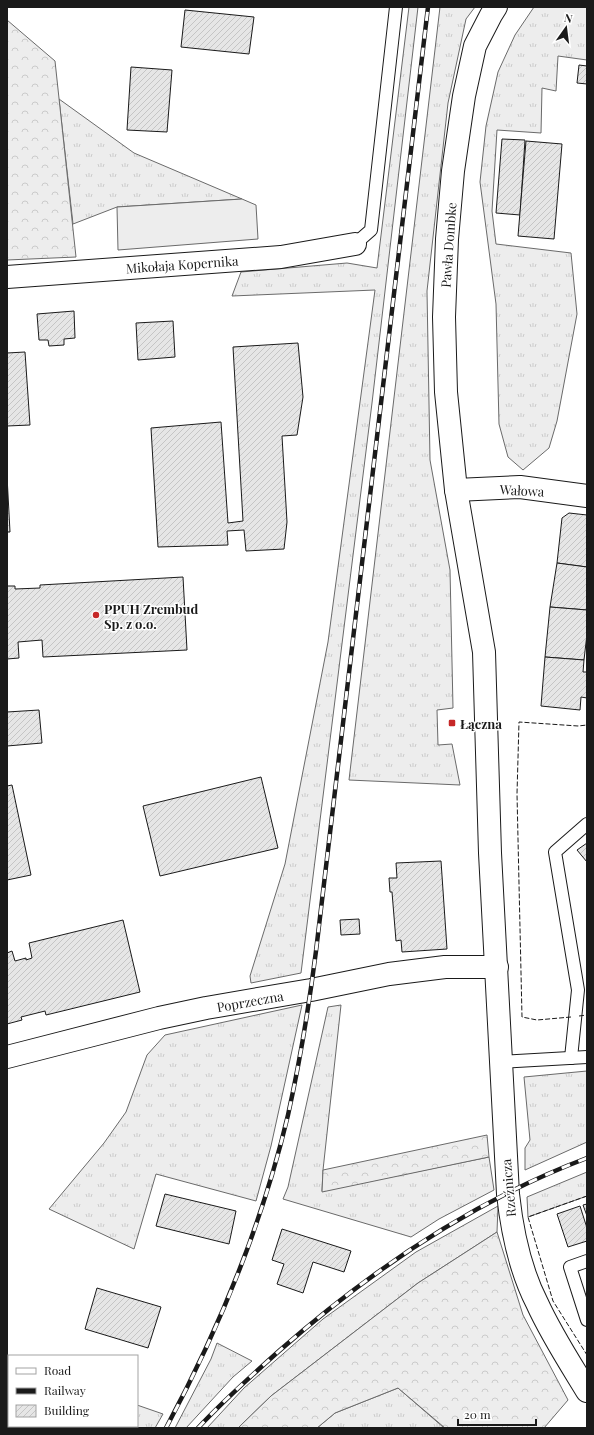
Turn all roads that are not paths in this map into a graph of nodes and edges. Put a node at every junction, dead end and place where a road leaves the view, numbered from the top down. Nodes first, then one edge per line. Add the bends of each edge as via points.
1 (396, 7) edge
2 (496, 7) edge
3 (355, 244) joint
4 (7, 277) edge
5 (456, 490) junction
6 (587, 496) edge
7 (587, 824) edge
8 (497, 967) junction
9 (7, 1057) edge
10 (587, 1057) edge
11 (571, 1058) junction
12 (500, 1062) junction
13 (587, 1261) edge
14 (587, 1320) edge
15 (587, 1392) edge

1 - 3 lane via 371,230
2 - 5 street, Pawła Dombke via 475,46 464,96 453,171 447,239 444,317 446,392
3 - 4 street, Mikołaja Kopernika via 281,257
5 - 6 street, Wałowa via 520,488
5 - 8 street via 484,652 490,853
7 - 11 lane via 555,852 578,990
8 - 9 street, Poprzeczna via 445,967 390,974 159,1018
8 - 12 street, Rzeźnicza
10 - 11 lane
11 - 12 lane
12 - 15 street, Rzeźnicza via 510,1217 516,1244 536,1303
13 - 14 lane via 570,1267

